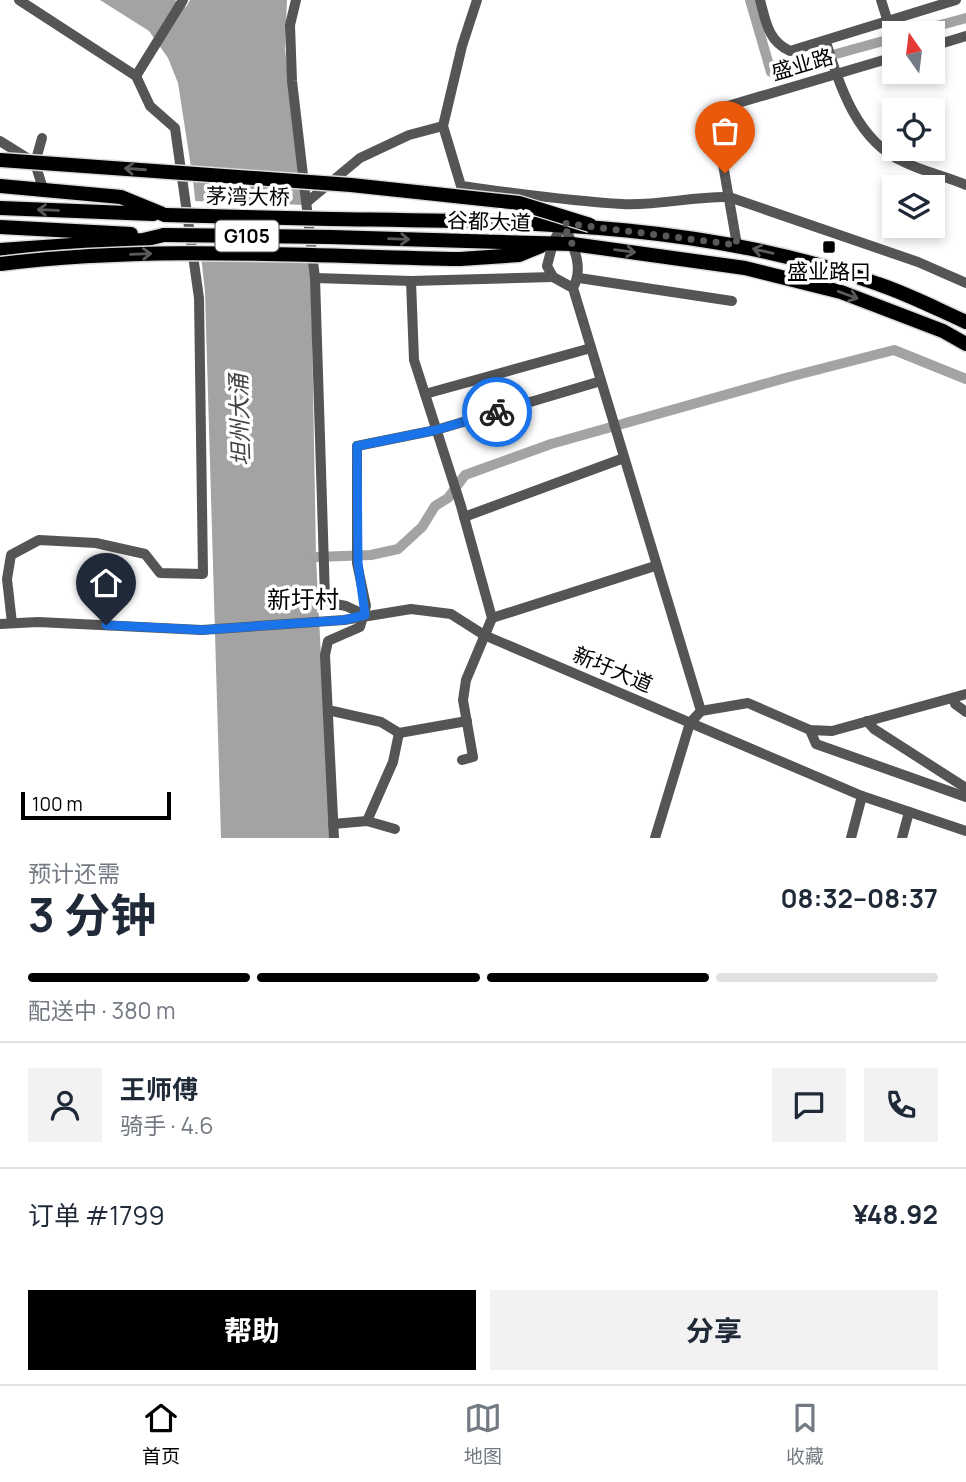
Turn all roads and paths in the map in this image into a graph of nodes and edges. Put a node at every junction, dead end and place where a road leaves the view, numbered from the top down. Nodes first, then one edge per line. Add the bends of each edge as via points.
1 (19, 0) edge
2 (183, 0) edge
3 (296, 0) edge
4 (477, 0) edge
5 (760, 0) edge
6 (881, 0) edge
7 (956, 0) edge
8 (887, 19) junction
9 (966, 36) edge
10 (826, 42) junction
11 (945, 42) edge
12 (882, 61) edge
13 (836, 75) junction
14 (136, 76) junction
15 (443, 125) junction
16 (42, 138) dead end
17 (0, 141) edge
18 (0, 160) edge
19 (36, 163) junction
20 (966, 185) edge
21 (0, 187) edge
22 (44, 192) junction
23 (729, 197) junction
24 (307, 202) junction
25 (0, 208) edge
26 (165, 215) junction
27 (331, 219) joint
28 (563, 223) junction
29 (590, 225) junction
30 (0, 227) edge
31 (164, 235) junction
32 (330, 237) joint
33 (549, 244) junction
34 (572, 244) junction
35 (737, 245) junction
36 (0, 250) edge
37 (0, 264) edge
38 (552, 277) junction
39 (314, 278) junction
40 (579, 278) junction
41 (411, 281) junction
42 (966, 284) edge
43 (573, 288) junction
44 (732, 301) dead end
45 (966, 322) edge
46 (966, 344) edge
47 (591, 348) junction
48 (601, 381) junction
49 (425, 394) junction
50 (436, 430) junction
51 (624, 458) junction
52 (464, 517) junction
53 (655, 565) junction
54 (365, 615) junction
55 (492, 618) junction
56 (12, 623) junction
57 (0, 624) edge
58 (484, 635) junction
59 (966, 694) edge
60 (954, 698) junction
61 (328, 710) junction
62 (701, 710) junction
63 (966, 712) edge
64 (467, 721) junction
65 (867, 721) junction
66 (690, 723) junction
67 (810, 730) junction
68 (399, 733) junction
69 (462, 760) dead end
70 (966, 788) edge
71 (862, 796) junction
72 (966, 797) edge
73 (909, 812) junction
74 (367, 821) junction
75 (333, 824) junction
76 (395, 829) dead end
77 (966, 831) edge
78 (334, 838) edge
79 (655, 838) edge
80 (851, 838) edge
81 (902, 838) edge

1 - 14 street
2 - 14 street
3 - 24 street via 290,25 292,81
4 - 15 street
5 - 10 street via 776,44 790,51
6 - 8 street
7 - 8 street
8 - 10 street
9 - 11 street
10 - 13 street
12 - 13 street, 盛业路
13 - 20 street via 870,138 902,162
13 - 23 street, 盛业路 via 720,108 716,124
14 - 56 street via 150,106 175,128 185,187 199,298 203,575 160,573 145,554 96,543 39,540 10,555 7,579
15 - 23 street via 461,186 621,204
15 - 24 street via 360,158
16 - 19 street
17 - 19 street
29 -> 18 highway, bridge via 519,202
19 - 22 street
21 - 22 highway
22 - 26 highway via 121,197
23 - 35 street
23 - 42 street via 918,262
24 - 39 street
26 -> 25 highway, G105
26 - 27 highway, 茅湾大桥 / G105, bridge
27 - 28 highway, 谷都大道 / G105
28 - 29 highway, 谷都大道 / G105
28 - 33 street
28 - 34 street
29 - 35 highway, 谷都大道 / G105
30 - 31 highway, G105
31 - 32 highway, 茅湾大桥 / G105, bridge
31 - 36 highway
32 -> 33 highway, 谷都大道 / G105
33 - 34 highway, 谷都大道 / G105
37 -> 33 highway, bridge via 148,253 460,259 519,255
33 - 38 street via 547,266
34 - 40 street
34 -> 46 highway, 谷都大道 / G105 via 757,271 841,292
45 -> 35 highway, 谷都大道 / G105 via 878,284
38 - 41 street
38 - 43 street
39 - 41 street
39 - 54 street via 325,598
40 - 43 street
40 - 44 street
41 - 49 street via 411,339
43 - 47 street
47 - 48 street
47 - 49 street
48 - 50 street
48 - 51 street
49 - 50 street
50 - 52 street
50 - 54 street via 357,446 358,563
51 - 52 street
51 - 53 street
52 - 55 street
53 - 55 street
53 - 62 street
54 - 56 street, 新圩大道 via 202,630
54 - 58 street, 新圩大道 via 411,609 451,614
54 - 61 street via 360,627 328,641
55 - 58 street
56 - 57 street
58 - 64 street via 466,680
58 - 66 street, 新圩大道
59 - 60 street
60 - 63 street
60 - 65 street
61 - 68 street via 381,722
61 - 75 street
62 - 66 street
62 - 67 street via 748,703
64 - 68 street
64 - 69 street via 473,757
65 - 67 street
65 - 70 street
66 - 71 street, 新圩大道
66 - 79 street
67 - 72 street via 816,744
68 - 74 street via 393,762
71 - 73 street, 新圩大道
71 - 80 street
73 - 77 street, 新圩大道
73 - 81 street
74 - 75 street
74 - 76 street
75 - 78 street

